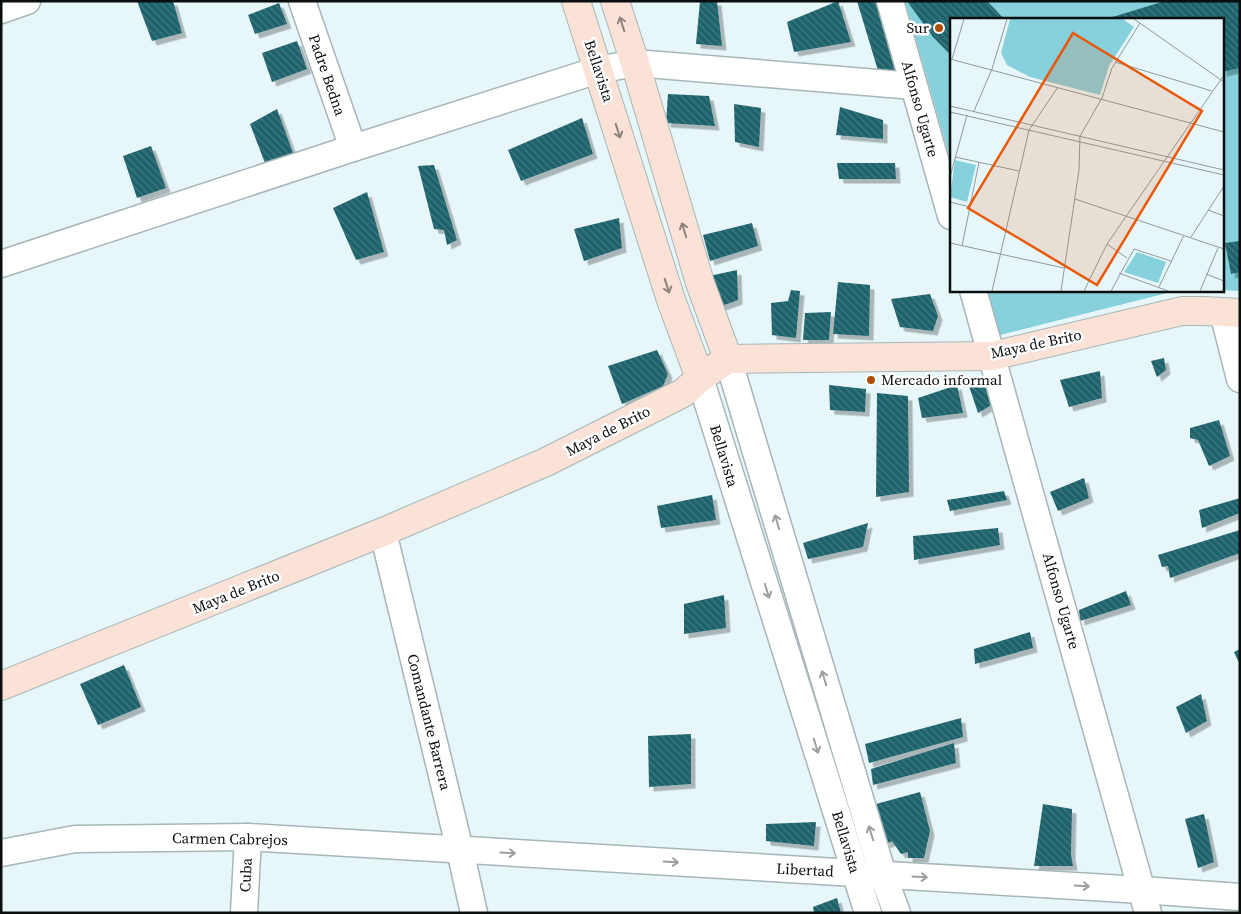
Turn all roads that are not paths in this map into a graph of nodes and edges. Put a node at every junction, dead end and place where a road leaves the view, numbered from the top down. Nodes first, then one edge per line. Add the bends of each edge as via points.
1 (302, 1) edge
2 (576, 1) edge
3 (615, 1) edge
4 (890, 1) edge
5 (635, 63) junction
6 (598, 70) junction
7 (914, 86) junction
8 (353, 148) junction
9 (950, 212) edge
10 (1, 264) edge
11 (973, 291) edge
12 (1231, 312) edge
13 (992, 356) junction
14 (728, 359) junction
15 (700, 378) junction
16 (1240, 379) edge
17 (383, 532) junction
18 (1, 686) edge
19 (248, 837) junction
20 (460, 850) junction
21 (1, 854) edge
22 (856, 874) junction
23 (883, 875) junction
24 (1240, 898) edge
25 (1145, 901) edge
26 (244, 913) edge
27 (474, 913) edge
28 (868, 913) edge
29 (897, 913) edge

1 - 8 street, Padre Bedna
2 - 6 street, Bellavista
5 -> 3 street, Bellavista
4 - 7 street, Alfonso Ugarte
5 - 6 street
5 - 7 street
14 -> 5 street, Bellavista via 700,284
6 - 8 street
6 -> 15 street, Bellavista via 671,300
7 - 9 street, Alfonso Ugarte
8 - 10 street
11 - 13 street, Alfonso Ugarte
12 - 13 street, Maya de Brito via 1182,311
12 - 16 street
13 - 14 street, Maya de Brito
13 - 25 street, Alfonso Ugarte
14 - 15 street, Maya de Brito
23 -> 14 street, Bellavista
15 - 17 street, Maya de Brito via 683,393 546,462
15 -> 22 street, Bellavista
17 - 18 street, Maya de Brito
17 - 20 street, Comandante Barrera
19 - 20 street, Carmen Cabrejos
19 - 21 street, Carmen Cabrejos via 75,839
19 - 26 street, Cuba
20 -> 22 street, Libertad
20 - 27 street, Comandante Barrera
22 - 23 street, Libertad
22 - 28 street, Bellavista
23 -> 25 street, Libertad
23 - 29 street, Bellavista
24 - 25 street, Libertad

